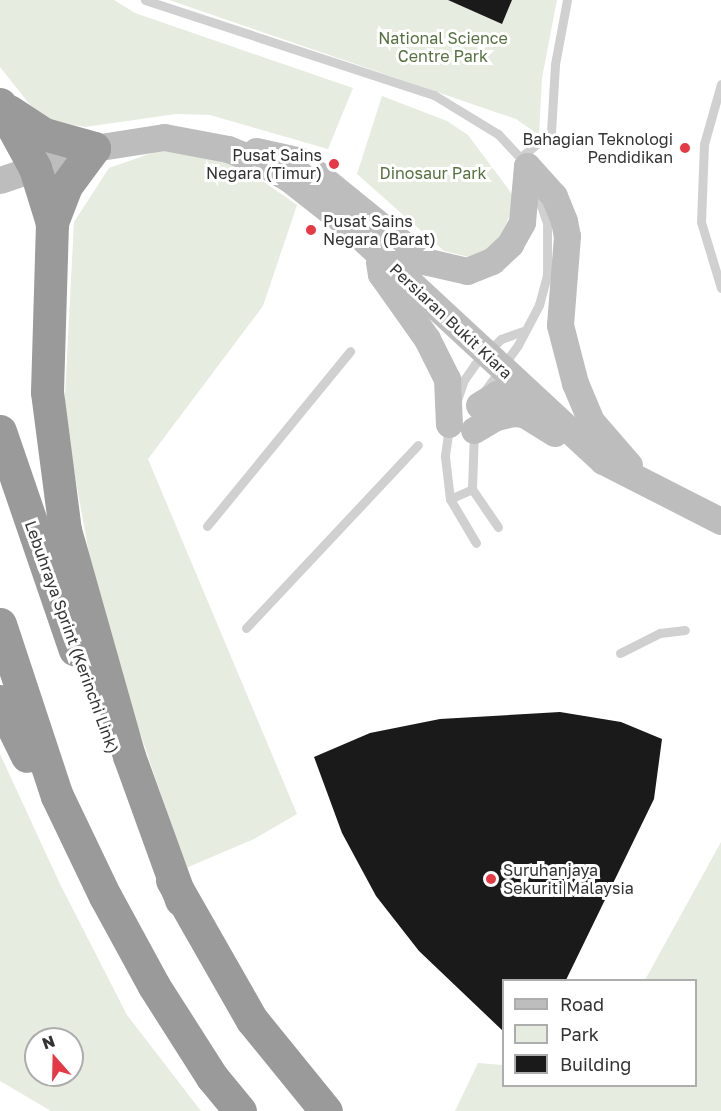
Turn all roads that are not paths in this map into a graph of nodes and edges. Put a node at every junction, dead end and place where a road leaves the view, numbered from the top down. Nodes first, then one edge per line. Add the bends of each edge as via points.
1 (145, 0) edge
2 (567, 0) edge
3 (721, 84) edge
4 (1, 105) edge
5 (94, 148) junction
6 (228, 149) junction
7 (524, 161) junction
8 (35, 168) junction
9 (0, 180) edge
10 (52, 223) junction
11 (378, 254) junction
12 (721, 288) edge
13 (523, 331) junction
14 (350, 351) dead end
15 (493, 361) junction
16 (522, 387) junction
17 (467, 420) junction
18 (0, 431) edge
19 (418, 445) dead end
20 (603, 461) junction
21 (640, 478) junction
22 (472, 489) junction
23 (450, 499) junction
24 (721, 520) edge
25 (207, 526) dead end
26 (498, 527) dead end
27 (476, 543) dead end
28 (0, 624) edge
29 (246, 628) dead end
30 (685, 630) dead end
31 (620, 653) dead end
32 (0, 701) edge
33 (57, 796) junction
34 (181, 900) junction
35 (240, 1111) edge
36 (326, 1111) edge

1 - 7 lane via 434,95 498,134
2 - 7 lane via 555,64 551,132
3 - 12 lane via 704,144 701,222
4 - 5 highway via 44,134
4 - 8 highway
5 - 6 street, Persiaran Bukit Kiara via 164,137
5 - 8 street, Persiaran Bukit Kiara
5 - 10 highway via 66,186
6 - 7 street via 301,161 424,261 467,271 492,261 510,244 522,222
6 - 11 street, Persiaran Bukit Kiara via 288,178
7 - 13 lane via 547,223 550,246 539,305
7 - 21 street via 554,196 564,221 567,236 560,325 574,383 591,421
8 - 9 street, Persiaran Bukit Kiara
8 - 10 highway
10 - 34 highway via 47,392 65,530 129,756
11 - 15 street, Persiaran Bukit Kiara
11 - 17 street via 381,274 427,339
13 - 15 lane
13 - 15 lane via 501,339
14 - 25 lane
15 - 16 street, Persiaran Bukit Kiara
15 - 17 lane
15 - 17 lane via 464,380
16 - 17 street via 496,394
16 - 20 street, Persiaran Bukit Kiara
17 - 20 street via 524,414
17 - 22 lane
17 - 23 lane via 445,457
18 - 34 highway, Lebuhraya Sprint (Kerinchi Link) via 100,724
19 - 29 lane
20 - 21 street, Persiaran Bukit Kiara
21 - 24 street, Persiaran Bukit Kiara via 692,509
22 - 23 lane
22 - 26 lane
23 - 27 lane
28 - 33 highway
30 - 31 lane via 660,633
32 - 33 highway via 21,749
33 - 35 highway via 154,986 212,1077
34 - 36 highway, Lebuhraya Sprint (Kerinchi Link) via 252,1020

